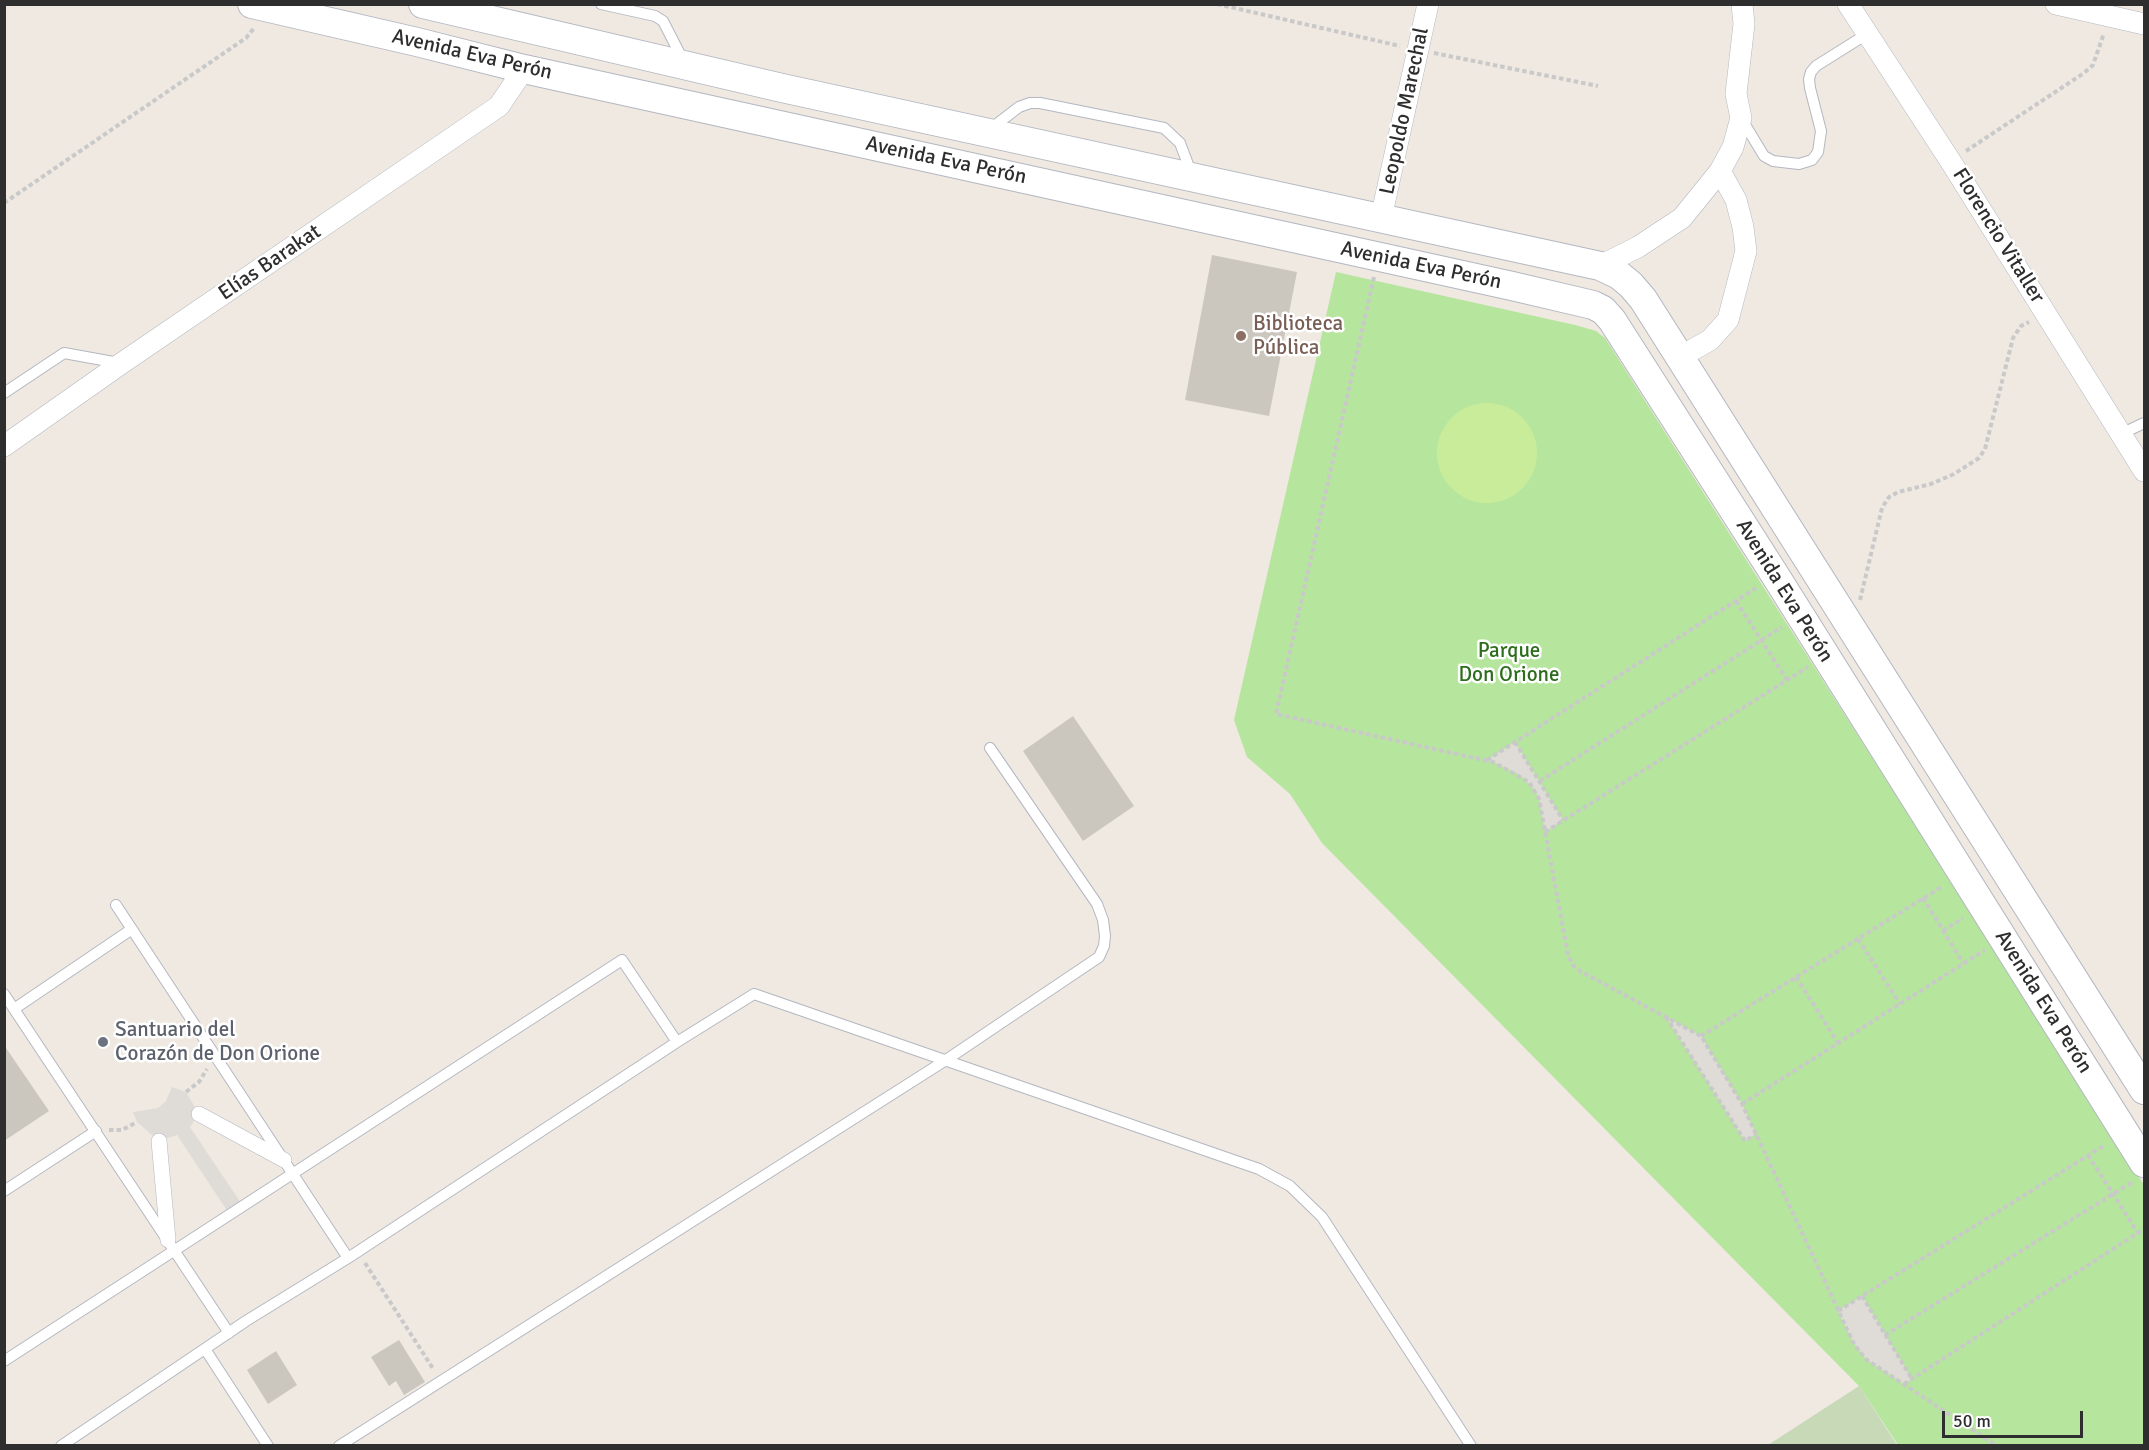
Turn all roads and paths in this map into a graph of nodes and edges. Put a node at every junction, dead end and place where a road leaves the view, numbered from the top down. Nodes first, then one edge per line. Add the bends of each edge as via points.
1 (422, 4) edge
2 (601, 4) edge
3 (1428, 4) edge
4 (1742, 4) edge
5 (1848, 4) edge
6 (2056, 4) edge
7 (256, 5) edge
8 (2110, 16) junction
9 (2145, 24) edge
10 (1867, 34) junction
11 (417, 42) junction
12 (686, 66) junction
13 (524, 69) junction
14 (782, 88) junction
15 (1741, 118) junction
16 (776, 124) junction
17 (986, 133) junction
18 (1951, 162) junction
19 (1720, 171) junction
20 (1192, 178) junction
21 (4, 202) edge
22 (1184, 214) junction
23 (1382, 218) junction
24 (1519, 249) junction
25 (1379, 256) junction
26 (1600, 266) junction
27 (1512, 286) junction
28 (2046, 311) junction
29 (1680, 357) junction
30 (122, 363) junction
31 (4, 393) edge
32 (2145, 423) edge
33 (2121, 434) junction
34 (4, 446) edge
35 (2145, 471) edge
36 (1775, 575) junction
37 (1736, 601) junction
38 (1800, 616) junction
39 (1853, 630) junction
40 (1762, 640) junction
41 (1826, 656) junction
42 (1787, 680) junction
43 (1515, 742) junction
44 (990, 748) dead end
45 (1487, 760) junction
46 (1540, 781) junction
47 (1563, 820) junction
48 (1545, 832) junction
49 (1963, 874) junction
50 (1923, 898) junction
51 (116, 905) dead end
52 (132, 929) junction
53 (2003, 938) junction
54 (1858, 939) junction
55 (1964, 963) junction
56 (1796, 977) junction
57 (4, 994) edge
58 (1900, 1004) junction
59 (15, 1009) junction
60 (1666, 1017) junction
61 (1701, 1036) junction
62 (677, 1042) junction
63 (1838, 1043) junction
64 (214, 1055) junction
65 (946, 1060) junction
66 (2125, 1060) junction
67 (2094, 1082) junction
68 (2145, 1090) edge
69 (186, 1092) dead end
70 (1742, 1104) junction
71 (199, 1114) dead end
72 (137, 1122) dead end
73 (96, 1131) junction
74 (2125, 1132) junction
75 (1756, 1134) junction
76 (159, 1141) dead end
77 (2088, 1155) junction
78 (284, 1160) junction
79 (2142, 1170) edge
80 (293, 1174) junction
81 (4, 1191) edge
82 (2113, 1194) junction
83 (2145, 1229) edge
84 (2138, 1233) junction
85 (172, 1245) junction
86 (353, 1255) junction
87 (1862, 1296) junction
88 (1838, 1311) junction
89 (229, 1333) junction
90 (1885, 1335) junction
91 (205, 1349) junction
92 (4, 1361) edge
93 (1912, 1379) junction
94 (441, 1381) junction
95 (1904, 1384) junction
96 (62, 1446) edge
97 (268, 1446) edge
98 (339, 1446) edge
99 (1471, 1446) edge
100 (1997, 1446) edge

1 - 11 main road
1 - 12 main road, Avenida Eva Perón via 486,15
2 - 12 lane via 663,21
3 - 23 street, Leopoldo Marechal
4 - 15 street via 1743,38 1736,94
5 - 10 street, Florencio Vitaller
6 - 8 street
7 - 11 main road, Avenida Eva Perón
7 - 21 path via 255,28 246,38
8 - 9 street
8 - 18 path via 2093,65
10 - 15 lane via 1811,72 1810,88 1821,131 1818,152 1812,160 1799,164 1764,156
10 - 18 street, Florencio Vitaller
11 - 13 main road, Avenida Eva Perón
12 - 14 main road, Avenida Eva Perón
13 - 16 main road, Avenida Eva Perón
13 - 30 street, Elías Barakat via 499,106
14 - 16 main road
14 - 17 main road, Avenida Eva Perón
15 - 19 street via 1733,147
16 - 22 main road, Avenida Eva Perón
17 - 20 main road, Avenida Eva Perón
17 - 20 lane via 999,120 1030,103 1164,128 1180,143
18 - 28 street, Florencio Vitaller
19 - 26 street via 1682,218
19 - 29 street via 1736,200 1746,251 1728,320 1710,340
20 - 22 main road
20 - 23 main road, Avenida Eva Perón
22 - 25 main road, Avenida Eva Perón
23 - 24 main road, Avenida Eva Perón
24 - 26 main road, Avenida Eva Perón
24 - 27 main road
25 - 27 main road, Avenida Eva Perón
25 - 45 path via 1276,714
26 - 29 main road, Avenida Eva Perón via 1631,285
27 - 36 main road, Avenida Eva Perón via 1593,304 1608,315
28 - 33 street, Florencio Vitaller
28 - 39 path via 2021,326 2013,338 1985,450 1979,458 1931,484 1898,492 1885,503
29 - 39 main road, Avenida Eva Perón
30 - 31 lane via 64,353
30 - 34 street, Elías Barakat
32 - 33 lane
33 - 35 street, Florencio Vitaller
36 - 37 path
36 - 38 main road, Avenida Eva Perón
37 - 40 path
37 - 43 path
38 - 40 path
38 - 41 main road, Avenida Eva Perón
39 - 66 main road, Avenida Eva Perón
40 - 42 path
40 - 46 path
41 - 42 path
41 - 49 main road, Avenida Eva Perón
42 - 47 path
43 - 45 path
43 - 46 path
44 - 65 lane via 1097,904 1103,921 1104,946 1099,957
45 - 48 path via 1529,782 1539,799
46 - 47 path
47 - 48 path
48 - 60 path via 1573,965
49 - 50 path
49 - 53 main road, Avenida Eva Perón
50 - 54 path
50 - 55 path
51 - 52 lane
52 - 59 lane
52 - 64 lane
53 - 55 path
53 - 67 main road, Avenida Eva Perón
54 - 56 path
54 - 58 path
55 - 58 path
56 - 61 path
56 - 63 path
57 - 59 lane
58 - 63 path
59 - 73 lane
60 - 61 path
60 - 75 path via 1745,1142
61 - 70 path
62 - 65 lane via 754,994
62 - 80 lane via 622,960
62 - 86 lane
63 - 70 path
64 - 69 path via 199,1082
64 - 78 lane
65 - 94 lane
65 - 99 lane via 1259,1169 1290,1186 1322,1217
66 - 67 main road
66 - 68 main road, Avenida Eva Perón
67 - 74 main road, Avenida Eva Perón
70 - 75 path
71 - 78 street
72 - 73 path via 122,1130
73 - 81 lane
73 - 85 lane
74 - 77 path
74 - 79 main road, Avenida Eva Perón
75 - 88 path
76 - 85 street
77 - 82 path
77 - 87 path
78 - 80 lane
79 - 82 path
80 - 85 lane
80 - 86 lane
82 - 84 path
82 - 90 path
83 - 84 path
84 - 93 path
85 - 89 lane
85 - 92 lane
86 - 89 lane
86 - 94 path
87 - 88 path
87 - 90 path
88 - 95 path via 1867,1360
89 - 91 lane
90 - 93 path
91 - 96 lane
91 - 97 lane
93 - 95 path
94 - 98 lane
95 - 100 path

